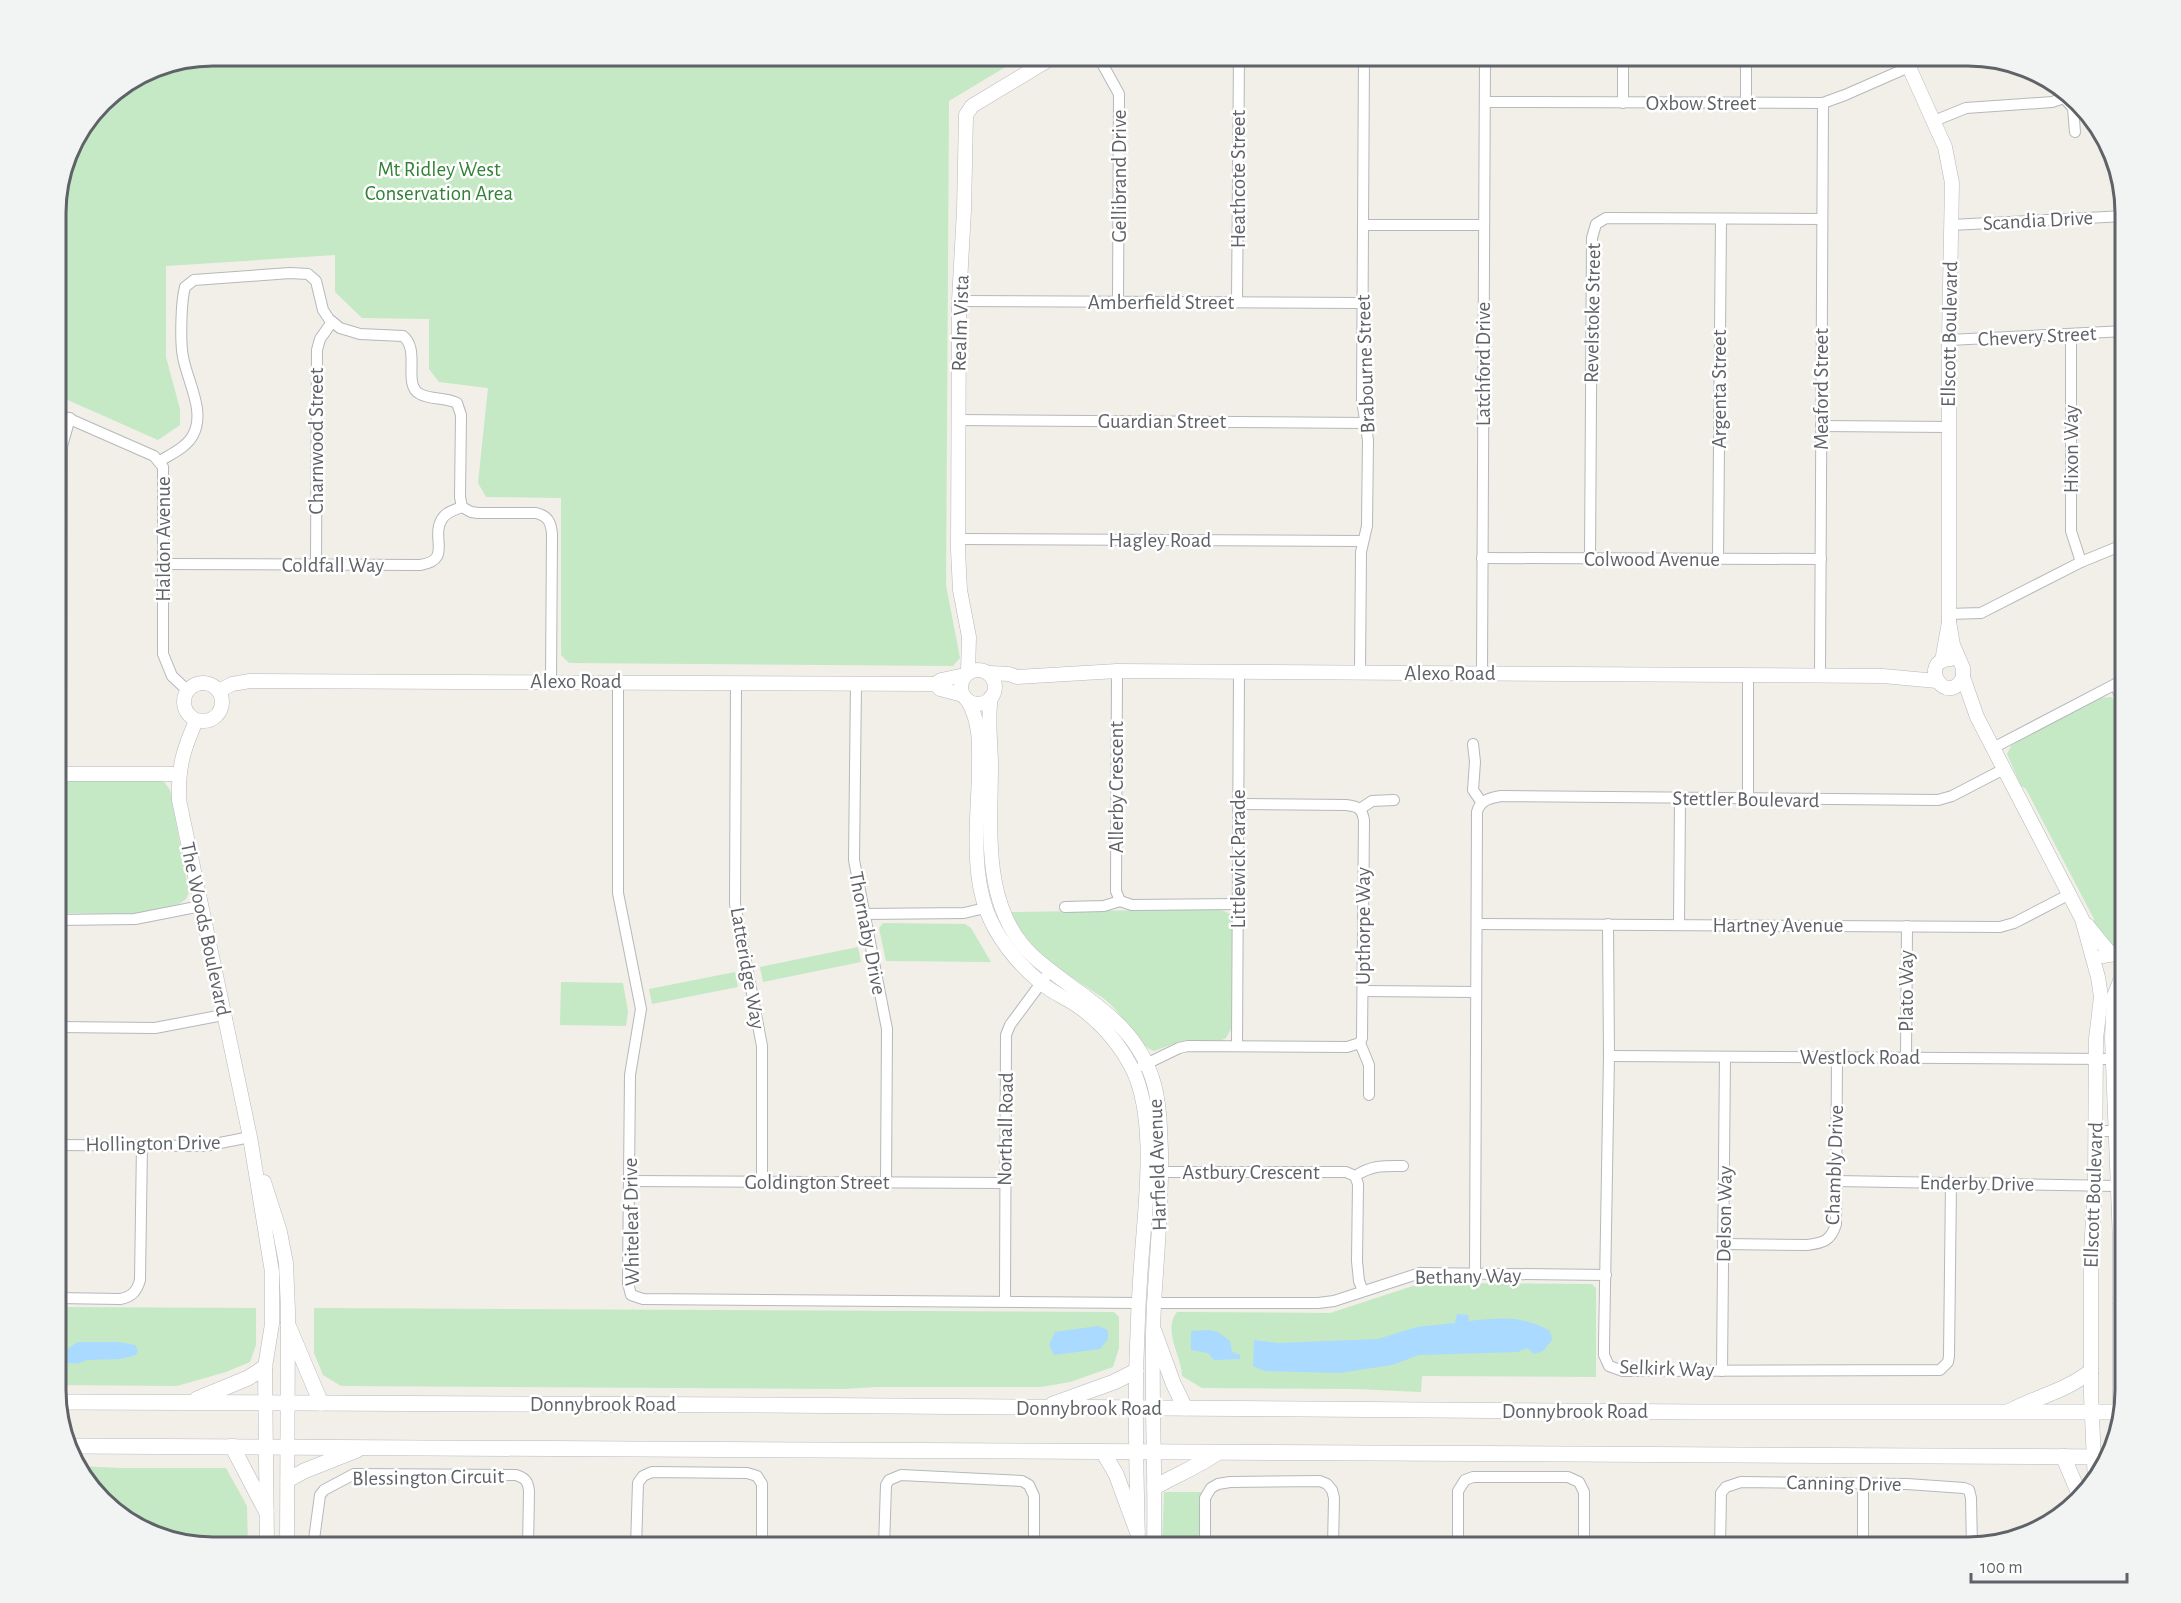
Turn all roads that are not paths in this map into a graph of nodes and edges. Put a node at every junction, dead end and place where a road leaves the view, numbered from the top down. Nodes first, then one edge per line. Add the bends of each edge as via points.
1 (1039, 66) edge
2 (1104, 66) edge
3 (1239, 66) edge
4 (1364, 66) edge
5 (1485, 66) edge
6 (1623, 66) edge
7 (1746, 66) edge
8 (1898, 66) edge
9 (1909, 66) edge
10 (2060, 98) edge
11 (1485, 102) junction
12 (1823, 102) junction
13 (1623, 103) junction
14 (1746, 104) junction
15 (2073, 111) edge
16 (1934, 121) junction
17 (2075, 132) dead end
18 (2115, 217) edge
19 (1721, 219) junction
20 (1822, 219) junction
21 (1362, 225) junction
22 (1484, 225) junction
23 (1951, 225) junction
24 (959, 301) junction
25 (1118, 302) junction
26 (1238, 303) junction
27 (1362, 303) junction
28 (332, 322) junction
29 (2115, 332) edge
30 (2071, 334) junction
31 (1949, 340) junction
32 (66, 416) edge
33 (70, 418) junction
34 (958, 420) junction
35 (1365, 423) junction
36 (1821, 426) junction
37 (1948, 427) junction
38 (66, 432) edge
39 (160, 461) junction
40 (462, 507) junction
41 (958, 538) junction
42 (1362, 541) junction
43 (2115, 548) edge
44 (1482, 558) junction
45 (1590, 559) junction
46 (1718, 559) junction
47 (1821, 559) junction
48 (2081, 561) junction
49 (163, 564) junction
50 (316, 564) junction
51 (1948, 618) junction
52 (969, 637) junction
53 (1938, 670) junction
54 (1117, 671) junction
55 (1962, 671) junction
56 (987, 672) junction
57 (1239, 672) junction
58 (1360, 672) junction
59 (1482, 673) junction
60 (966, 674) junction
61 (1748, 675) junction
62 (1820, 675) junction
63 (1017, 677) junction
64 (552, 681) junction
65 (618, 682) junction
66 (736, 682) junction
67 (856, 683) junction
68 (935, 684) junction
69 (2115, 685) edge
70 (1950, 688) junction
71 (187, 690) junction
72 (219, 691) junction
73 (993, 694) junction
74 (966, 698) junction
75 (1977, 717) junction
76 (196, 721) junction
77 (1473, 744) dead end
78 (1993, 748) junction
79 (2004, 770) junction
80 (66, 774) edge
81 (178, 774) junction
82 (1680, 799) junction
83 (1394, 800) dead end
84 (1748, 800) junction
85 (1482, 803) junction
86 (1239, 804) junction
87 (1360, 809) junction
88 (2070, 894) junction
89 (1120, 901) junction
90 (1238, 904) junction
91 (201, 906) junction
92 (1065, 907) dead end
93 (985, 908) junction
94 (863, 914) junction
95 (2082, 919) junction
96 (66, 920) edge
97 (1478, 924) junction
98 (1608, 924) junction
99 (1679, 924) junction
100 (1906, 926) junction
101 (2115, 951) edge
102 (2115, 954) edge
103 (1050, 971) junction
104 (2097, 972) junction
105 (2115, 980) edge
106 (1040, 983) junction
107 (1363, 991) junction
108 (1476, 992) junction
109 (2115, 994) edge
110 (223, 1015) junction
111 (66, 1027) edge
112 (1360, 1043) junction
113 (1238, 1045) junction
114 (1609, 1056) junction
115 (1725, 1057) junction
116 (1837, 1057) junction
117 (1906, 1057) junction
118 (2096, 1059) junction
119 (2112, 1059) junction
120 (1148, 1064) junction
121 (1133, 1070) junction
122 (2115, 1086) edge
123 (1369, 1095) dead end
124 (2096, 1131) junction
125 (2115, 1131) edge
126 (250, 1137) junction
127 (66, 1145) edge
128 (142, 1145) junction
129 (1403, 1166) dead end
130 (1154, 1172) junction
131 (1354, 1176) junction
132 (629, 1181) junction
133 (762, 1181) junction
134 (886, 1182) junction
135 (1836, 1182) junction
136 (1005, 1183) junction
137 (1951, 1183) junction
138 (2095, 1185) junction
139 (2115, 1186) edge
140 (1725, 1244) junction
141 (1475, 1274) junction
142 (1606, 1275) junction
143 (1363, 1291) junction
144 (66, 1298) edge
145 (1005, 1301) junction
146 (1138, 1302) junction
147 (1154, 1303) junction
148 (288, 1325) junction
149 (1154, 1331) junction
150 (265, 1367) junction
151 (1136, 1371) junction
152 (1722, 1371) junction
153 (2091, 1371) junction
154 (66, 1402) edge
155 (189, 1402) junction
156 (266, 1402) junction
157 (287, 1402) junction
158 (321, 1403) junction
159 (1041, 1408) junction
160 (1136, 1408) junction
161 (1153, 1408) junction
162 (1185, 1408) junction
163 (2008, 1412) junction
164 (2091, 1413) junction
165 (2113, 1414) edge
166 (77, 1446) edge
167 (232, 1446) junction
168 (266, 1446) junction
169 (287, 1447) junction
170 (366, 1447) junction
171 (1103, 1452) junction
172 (1137, 1452) junction
173 (1155, 1453) junction
174 (1217, 1453) junction
175 (2100, 1453) edge
176 (2063, 1456) junction
177 (2099, 1456) edge
178 (288, 1480) junction
179 (1863, 1484) junction
180 (1155, 1487) junction
181 (2077, 1488) edge
182 (266, 1511) junction
183 (1137, 1531) junction
184 (267, 1537) edge
185 (287, 1537) edge
186 (314, 1537) edge
187 (528, 1537) edge
188 (636, 1537) edge
189 (762, 1537) edge
190 (884, 1537) edge
191 (1034, 1537) edge
192 (1137, 1537) edge
193 (1154, 1537) edge
194 (1205, 1537) edge
195 (1333, 1537) edge
196 (1458, 1537) edge
197 (1584, 1537) edge
198 (1720, 1537) edge
199 (1863, 1537) edge
200 (1972, 1537) edge

1 - 24 street, Realm Vista via 968,110
2 - 25 street, Gellibrand Drive via 1119,94
3 - 26 street, Heathcote Street
4 - 21 street, Brabourne Street
5 - 11 street, Latchford Drive
6 - 13 street
7 - 14 street
8 - 12 street, Oxbow Street via 1845,95
9 - 16 street, Ellscott Boulevard
10 - 16 street via 1966,108
11 - 13 street, Oxbow Street
11 - 22 street, Latchford Drive
12 - 14 street, Oxbow Street
12 - 20 street, Meaford Street
13 - 14 street, Oxbow Street
15 - 17 street
16 - 23 street, Ellscott Boulevard via 1951,172
18 - 23 street, Scandia Drive
19 - 20 street, Revelstoke Street
19 - 45 street, Revelstoke Street via 1606,218 1593,230
19 - 46 street, Argenta Street
20 - 36 street, Meaford Street
21 - 22 street
21 - 27 street, Brabourne Street
22 - 44 street, Latchford Drive
23 - 31 street, Ellscott Boulevard
24 - 25 street, Amberfield Street
24 - 34 street, Realm Vista
25 - 26 street, Amberfield Street
26 - 27 street, Amberfield Street
27 - 35 street, Brabourne Street
28 - 39 street via 320,304 316,281 308,274 190,282 183,292 182,349 195,400 196,425 186,444
28 - 40 street via 348,332 403,336 411,346 414,389 422,395 457,403
28 - 50 street, Charnwood Street via 317,350
29 - 30 street, Chevery Street
30 - 31 street, Chevery Street
30 - 48 street, Hixon Way via 2070,531
31 - 37 street, Ellscott Boulevard
32 - 33 street, Haldon Avenue
33 - 38 street
33 - 39 street, Haldon Avenue
34 - 35 street, Guardian Street
34 - 41 street, Realm Vista
35 - 42 street, Brabourne Street via 1367,526
36 - 37 street
36 - 47 street, Meaford Street
37 - 51 street, Ellscott Boulevard
39 - 49 street, Haldon Avenue via 164,475
40 - 50 street, Coldfall Way via 442,519 437,557 431,563
40 - 64 street via 478,513 536,513 550,521
41 - 42 street, Hagley Road
41 - 52 street, Realm Vista via 960,590
42 - 58 street, Brabourne Street
43 - 48 street
44 - 45 street, Colwood Avenue
44 - 59 street, Latchford Drive
45 - 46 street, Colwood Avenue
46 - 47 street, Colwood Avenue
47 - 62 street, Meaford Street
48 - 51 street via 1981,613
49 - 50 street, Coldfall Way
49 - 71 street, Haldon Avenue via 163,654 172,676
51 - 53 street, Ellscott Boulevard
51 - 55 street, Ellscott Boulevard
52 - 56 street, Realm Vista
52 - 60 street, Realm Vista
53 - 55 street via 1954,660
53 - 62 street, Alexo Road via 1883,676
53 - 70 street via 1942,686
54 - 57 street, Alexo Road
54 - 63 street, Alexo Road
54 - 89 street, Allerby Crescent via 1116,891
55 - 70 street via 1959,685
55 - 75 street, Ellscott Boulevard
56 - 60 street via 980,669
56 - 63 street, Alexo Road
56 - 73 street via 993,678
57 - 58 street, Alexo Road
57 - 86 street, Littlewick Parade
58 - 59 street, Alexo Road
59 - 61 street, Alexo Road
60 - 68 street, Alexo Road
60 - 74 street via 961,684
61 - 62 street, Alexo Road
61 - 84 street
63 - 73 street, Alexo Road
64 - 65 street, Alexo Road
64 - 72 street, Alexo Road via 250,681
65 - 66 street, Alexo Road
65 - 132 street, Whiteleaf Drive via 618,893 641,1014 630,1075
66 - 67 street, Alexo Road
66 - 133 street, Latteridge Way via 735,904 762,1046
67 - 68 street, Alexo Road
67 - 94 street, Thornaby Drive via 854,860
68 - 74 street, Alexo Road
69 - 78 street
70 - 75 street, Ellscott Boulevard
71 - 72 street via 200,683
71 - 76 street via 185,711
72 - 76 street via 219,713 205,722
73 - 74 street via 978,704
73 - 103 street, Harfield Avenue via 989,714 991,847 996,891 1022,944
74 - 93 street, Harfield Avenue via 975,713 979,738 978,858
75 - 78 street, Ellscott Boulevard
76 - 81 street, The Woods Boulevard via 185,744
77 - 85 street via 1473,790
78 - 79 street, Ellscott Boulevard
79 - 84 street, Stettler Boulevard via 1938,800
79 - 88 street, Ellscott Boulevard
80 - 81 street
81 - 91 street, The Woods Boulevard via 179,800
82 - 84 street, Stettler Boulevard
82 - 85 street, Stettler Boulevard via 1501,796
82 - 99 street
83 - 87 street via 1372,801
85 - 97 street via 1477,812
86 - 87 street via 1346,805
86 - 90 street, Littlewick Parade
87 - 107 street, Upthorpe Way via 1364,820
88 - 95 street, Ellscott Boulevard
88 - 100 street, Hartney Avenue via 2007,926
89 - 90 street via 1132,905
89 - 92 street via 1104,906
90 - 113 street, Littlewick Parade
91 - 96 street via 135,920
91 - 110 street, The Woods Boulevard
93 - 94 street via 964,913
93 - 106 street, Harfield Avenue via 1014,956
94 - 134 street, Thornaby Drive via 887,1029
95 - 101 street, Ellscott Boulevard
95 - 104 street, Ellscott Boulevard
97 - 98 street, Hartney Avenue
97 - 108 street
98 - 99 street, Hartney Avenue
98 - 114 street, Selkirk Way
99 - 100 street, Hartney Avenue
100 - 117 street, Plato Way
102 - 104 street via 2100,958
103 - 106 street, Northall Road
103 - 120 street, Harfield Avenue via 1120,1024
104 - 105 street via 2106,983
104 - 118 street, Ellscott Boulevard via 2101,997
106 - 121 street, Harfield Avenue via 1104,1028
106 - 136 street, Northall Road via 1006,1035
107 - 108 street
107 - 112 street, Upthorpe Way
108 - 141 street
109 - 119 street, Ellscott Boulevard
110 - 111 street via 155,1028
110 - 126 street, The Woods Boulevard
112 - 113 street via 1347,1047
112 - 123 street, Upthorpe Way via 1369,1065
113 - 120 street via 1179,1048
114 - 115 street, Westlock Road
114 - 142 street, Selkirk Way
115 - 116 street, Westlock Road
115 - 140 street, Delson Way
116 - 117 street, Westlock Road
116 - 135 street, Chambly Drive
117 - 118 street, Westlock Road
118 - 119 street, Westlock Road
118 - 124 street, Ellscott Boulevard
119 - 122 street, Ellscott Boulevard
120 - 121 street
120 - 130 street, Harfield Avenue via 1158,1100
121 - 130 street, Harfield Avenue via 1145,1110
124 - 125 street
124 - 138 street, Ellscott Boulevard
126 - 128 street, Hollington Drive via 205,1146
126 - 148 street, The Woods Boulevard via 282,1242
126 - 150 street, The Woods Boulevard via 272,1272 272,1324
127 - 128 street, Hollington Drive
128 - 144 street via 138,1287 129,1297 120,1299
129 - 131 street, Astbury Crescent via 1369,1168
130 - 131 street, Astbury Crescent via 1346,1172
130 - 146 street, Harfield Avenue
130 - 147 street, Harfield Avenue via 1159,1259
131 - 143 street via 1358,1184 1358,1273
132 - 133 street, Goldington Street
132 - 145 street, Whiteleaf Drive via 628,1283 636,1298
133 - 134 street, Goldington Street
134 - 136 street, Goldington Street
135 - 137 street, Enderby Drive
135 - 140 street, Chambly Drive via 1836,1224 1828,1240 1807,1245
136 - 145 street, Northall Road
137 - 138 street, Enderby Drive
137 - 152 street, Selkirk Way via 1949,1356 1940,1370
138 - 139 street, Enderby Drive
138 - 153 street, Ellscott Boulevard
140 - 152 street, Delson Way
141 - 142 street, Bethany Way
141 - 143 street, Bethany Way via 1420,1273
142 - 152 street, Selkirk Way via 1604,1345 1609,1366 1623,1371
143 - 147 street, Bethany Way via 1318,1303
145 - 146 street, Whiteleaf Drive
146 - 151 street, Harfield Avenue
147 - 149 street, Harfield Avenue
148 - 157 street, The Woods Boulevard
148 - 158 main road
149 - 161 street, Harfield Avenue
149 - 162 main road
150 - 155 main road
150 - 156 street, The Woods Boulevard
151 - 159 main road
151 - 160 street, Harfield Avenue
153 - 163 main road via 2076,1383
153 - 164 street, Ellscott Boulevard
154 - 155 main road, Donnybrook Road
155 - 156 main road, Donnybrook Road
156 - 157 main road, Donnybrook Road
156 - 168 street, The Woods Boulevard
157 - 158 main road, Donnybrook Road
157 - 169 street, The Woods Boulevard
158 - 159 main road, Donnybrook Road
159 - 160 main road, Donnybrook Road
160 - 161 main road, Donnybrook Road
160 - 172 street, Harfield Avenue
161 - 162 main road, Donnybrook Road
161 - 173 street, Harfield Avenue
162 - 163 main road, Donnybrook Road
163 - 164 main road, Donnybrook Road
164 - 165 main road, Donnybrook Road
164 - 175 street, Ellscott Boulevard
166 - 167 main road, Donnybrook Road
167 - 168 main road, Donnybrook Road
167 - 182 main road
168 - 169 main road, Donnybrook Road
168 - 182 street, The Woods Boulevard
169 - 170 main road, Donnybrook Road
169 - 178 street, The Woods Boulevard
170 - 171 main road, Donnybrook Road
170 - 178 main road
171 - 172 main road, Donnybrook Road
171 - 183 main road via 1116,1474
172 - 173 main road, Donnybrook Road
172 - 183 street, Harfield Avenue
173 - 174 main road, Donnybrook Road
173 - 180 street, Harfield Avenue
174 - 176 main road, Donnybrook Road
174 - 180 main road
176 - 177 main road, Donnybrook Road
176 - 181 main road
178 - 185 street, The Woods Boulevard
179 - 198 street, Canning Drive via 1732,1483 1720,1498
179 - 199 street
179 - 200 street, Canning Drive via 1953,1486 1969,1491
180 - 193 street, Harfield Avenue
182 - 184 street, The Woods Boulevard
183 - 192 street, Harfield Avenue
186 - 187 street, Blessington Circuit via 320,1495 354,1474 522,1477 529,1491
188 - 189 street via 638,1483 652,1472 757,1476 762,1484
190 - 191 street via 885,1485 901,1475 1022,1481 1034,1496
194 - 195 street via 1204,1505 1211,1488 1230,1482 1311,1480 1327,1484 1332,1490
196 - 197 street via 1458,1491 1465,1480 1568,1477 1579,1482 1584,1492

